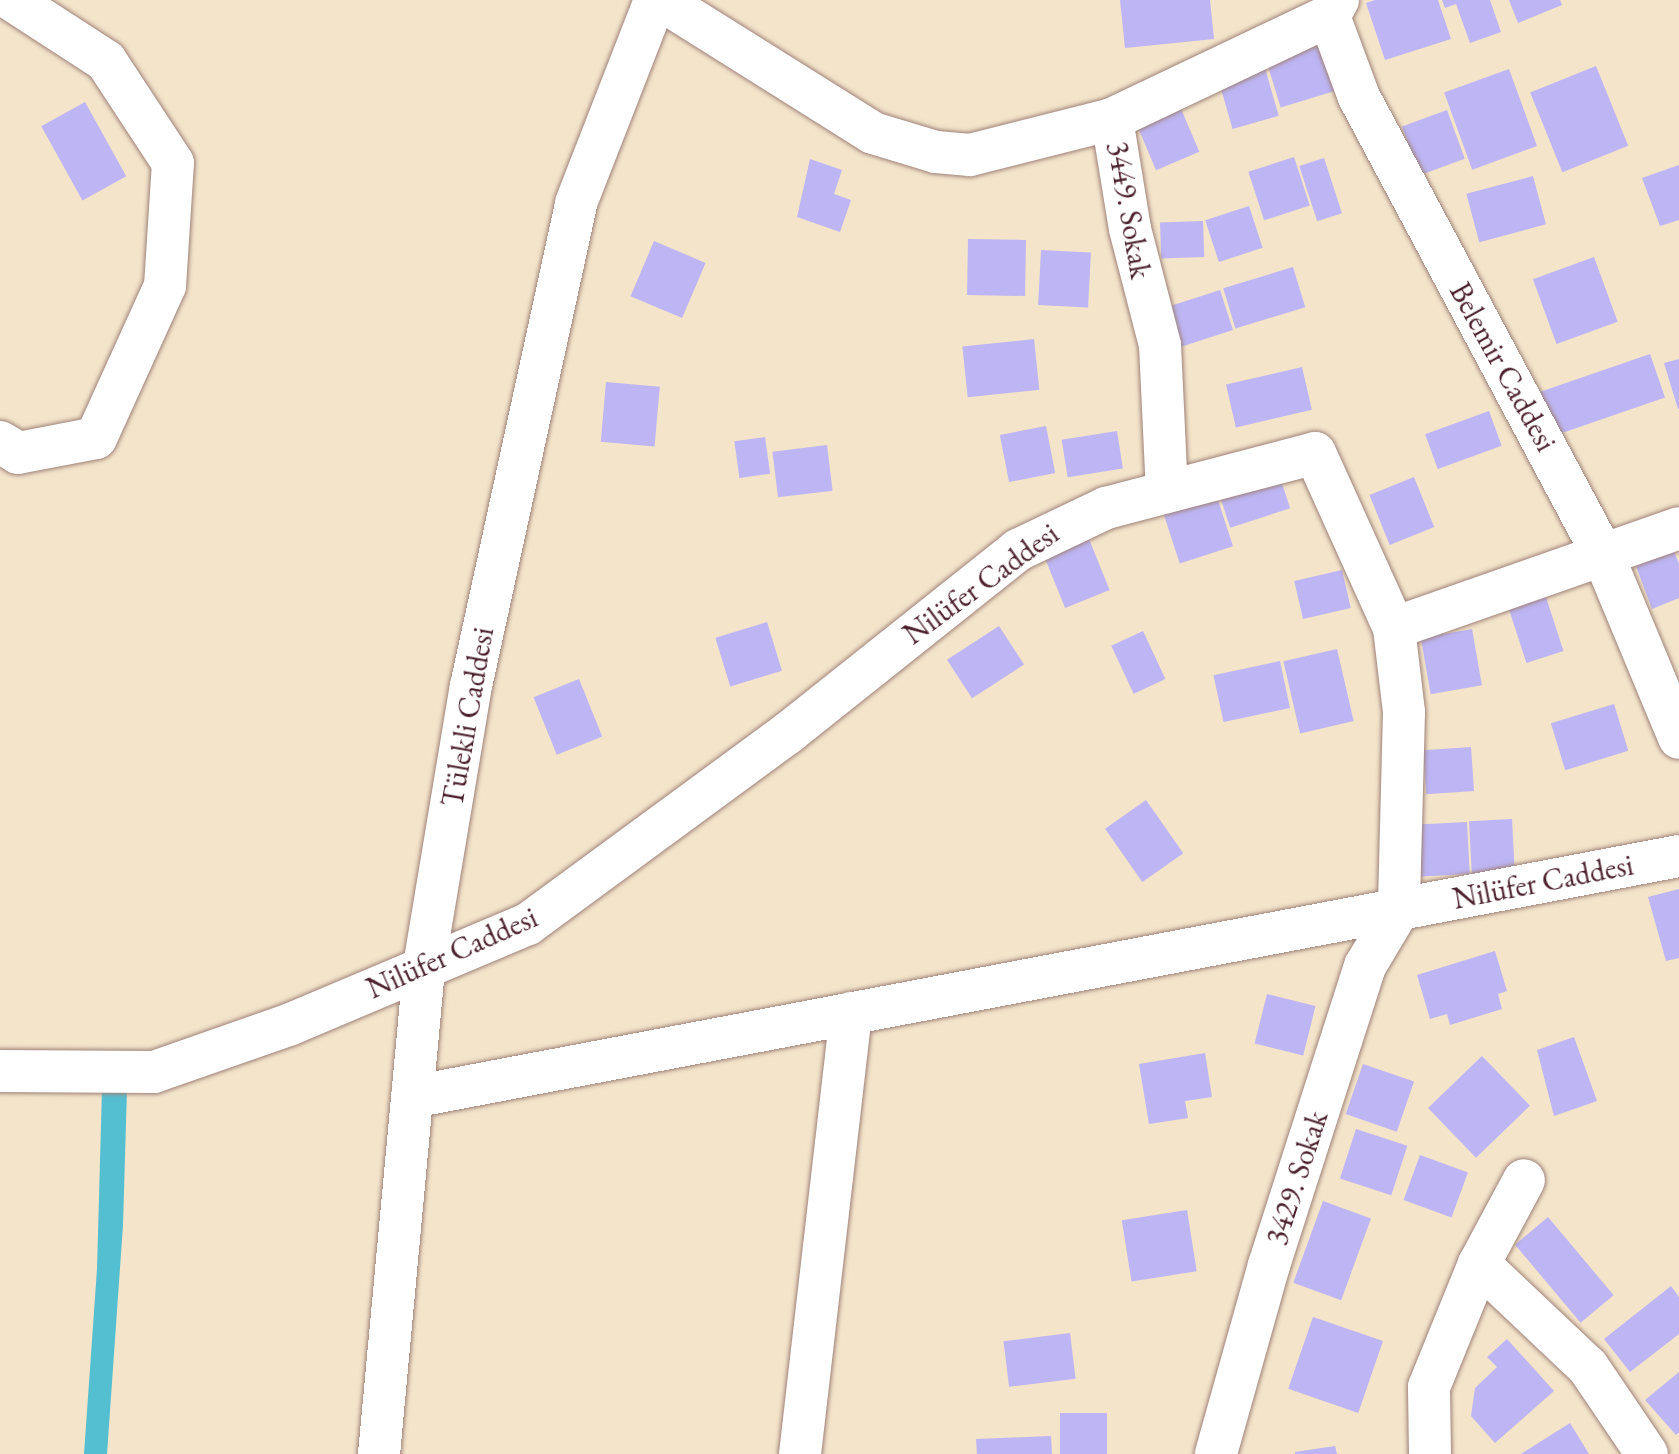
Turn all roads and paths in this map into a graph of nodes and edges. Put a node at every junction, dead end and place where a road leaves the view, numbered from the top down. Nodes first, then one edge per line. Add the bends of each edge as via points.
1 (12, 0) edge
2 (658, 0) edge
3 (1334, 8) edge
4 (1112, 119) junction
5 (0, 442) edge
6 (1167, 491) junction
7 (1679, 528) edge
8 (1603, 555) junction
9 (1394, 628) junction
10 (1679, 738) edge
11 (1679, 856) edge
12 (1399, 909) junction
13 (424, 966) junction
14 (851, 1013) junction
15 (0, 1071) edge
16 (412, 1097) junction
17 (1524, 1180) dead end
18 (1479, 1264) junction
19 (379, 1454) edge
20 (800, 1454) edge
21 (1216, 1454) edge
22 (1430, 1454) edge
23 (1647, 1454) edge

1 - 5 street via 106,61 173,163 165,286 96,438 18,453
2 - 4 street via 844,119 903,144 970,155
2 - 13 street, Tülekli Caddesi via 576,203 471,686
3 - 4 street, 3449. Sokak
3 - 8 street, Belemir Caddesi via 1359,97 1400,181
4 - 6 street, 3449. Sokak via 1130,229 1160,345
6 - 9 street, Nilüfer Caddesi via 1315,453
6 - 13 street, Nilüfer Caddesi via 1061,525 1018,550 599,875 528,924
7 - 8 street
8 - 9 street
8 - 10 street, Belemir Caddesi
9 - 12 street, Nilüfer Caddesi via 1404,712
11 - 12 street, Nilüfer Caddesi
12 - 14 street
12 - 21 street, 3429. Sokak via 1365,966 1269,1265
13 - 15 street, Nilüfer Caddesi via 291,1024 154,1072
13 - 16 street, Tülekli Caddesi
14 - 16 street
14 - 20 street
16 - 19 street, Tülekli Caddesi
17 - 18 street
18 - 22 street via 1429,1387
18 - 23 street via 1588,1367

